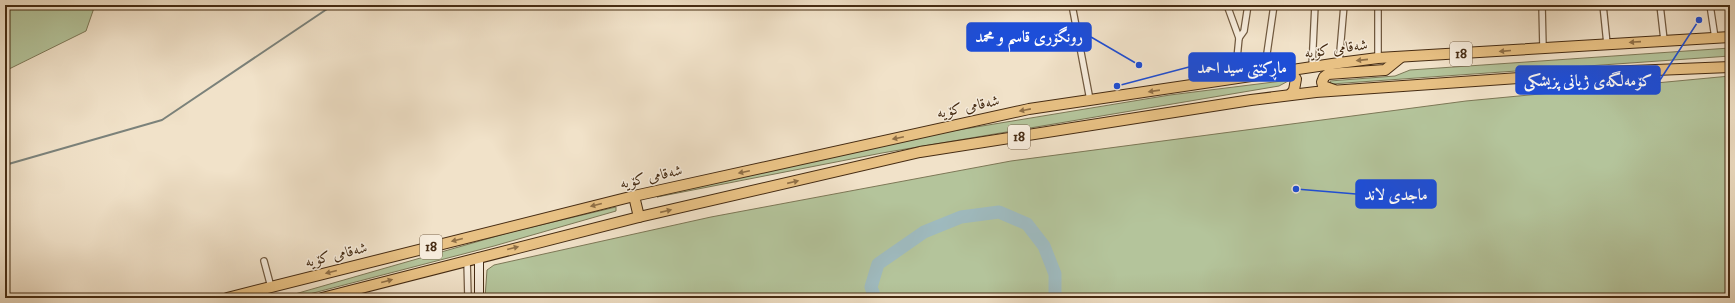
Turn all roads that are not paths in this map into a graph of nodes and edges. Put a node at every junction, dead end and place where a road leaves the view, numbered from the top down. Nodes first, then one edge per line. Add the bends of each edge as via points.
1 (1072, 5) edge
2 (1226, 5) edge
3 (1248, 5) edge
4 (1274, 5) edge
5 (1315, 5) edge
6 (1344, 5) edge
7 (1378, 5) edge
8 (1542, 5) edge
9 (1603, 5) edge
10 (1660, 5) edge
11 (1710, 5) edge
12 (1730, 37) edge
13 (1239, 38) junction
14 (1715, 38) junction
15 (1664, 40) junction
16 (1607, 44) junction
17 (1543, 48) junction
18 (1401, 57) junction
19 (1378, 58) junction
20 (1339, 62) junction
21 (1312, 67) junction
22 (1730, 67) edge
23 (1284, 71) junction
24 (1264, 74) junction
25 (1235, 79) junction
26 (1338, 91) junction
27 (1290, 95) junction
28 (1090, 100) junction
29 (634, 196) junction
30 (639, 217) junction
31 (479, 257) junction
32 (467, 260) junction
33 (264, 261) dead end
34 (271, 286) junction
35 (250, 295) edge
36 (227, 298) edge
37 (322, 298) edge
38 (468, 298) edge
39 (479, 298) edge

1 - 28 street
2 - 13 street
3 - 13 street via 1244,31
4 - 24 street
5 - 21 street
6 - 20 street
7 - 19 street
8 - 17 street
9 - 16 street
10 - 15 street
11 - 14 street
12 - 14 highway, شەقامی کۆیە / 18
13 - 25 street
14 - 15 highway, شەقامی کۆیە / 18
15 -> 16 highway, شەقامی کۆیە / 18
16 - 17 highway, شەقامی کۆیە / 18
17 -> 18 highway, شەقامی کۆیە / 18
18 - 19 highway, شەقامی کۆیە / 18
18 - 26 highway via 1385,70 1328,74 1324,77 1323,86
19 -> 20 highway, شەقامی کۆیە / 18
20 - 21 highway, شەقامی کۆیە / 18
21 - 23 highway, شەقامی کۆیە / 18
22 - 26 highway, 18 via 1606,72
23 - 24 highway, شەقامی کۆیە / 18
23 - 27 highway via 1293,74 1296,79
24 - 25 highway, شەقامی کۆیە / 18
25 -> 28 highway, شەقامی کۆیە / 18
26 - 27 highway, 18
30 -> 27 highway, 18 via 920,152
28 -> 29 highway, شەقامی کۆیە / 18 via 1029,109
29 - 30 highway
29 -> 34 highway, شەقامی کۆیە / 18
31 -> 30 highway, 18
31 - 32 highway, 18
31 - 39 street
37 -> 32 highway, 18
32 - 38 street
33 - 34 street
34 - 35 highway, شەقامی کۆیە / 18
35 - 36 highway, شەقامی کۆیە / 18

